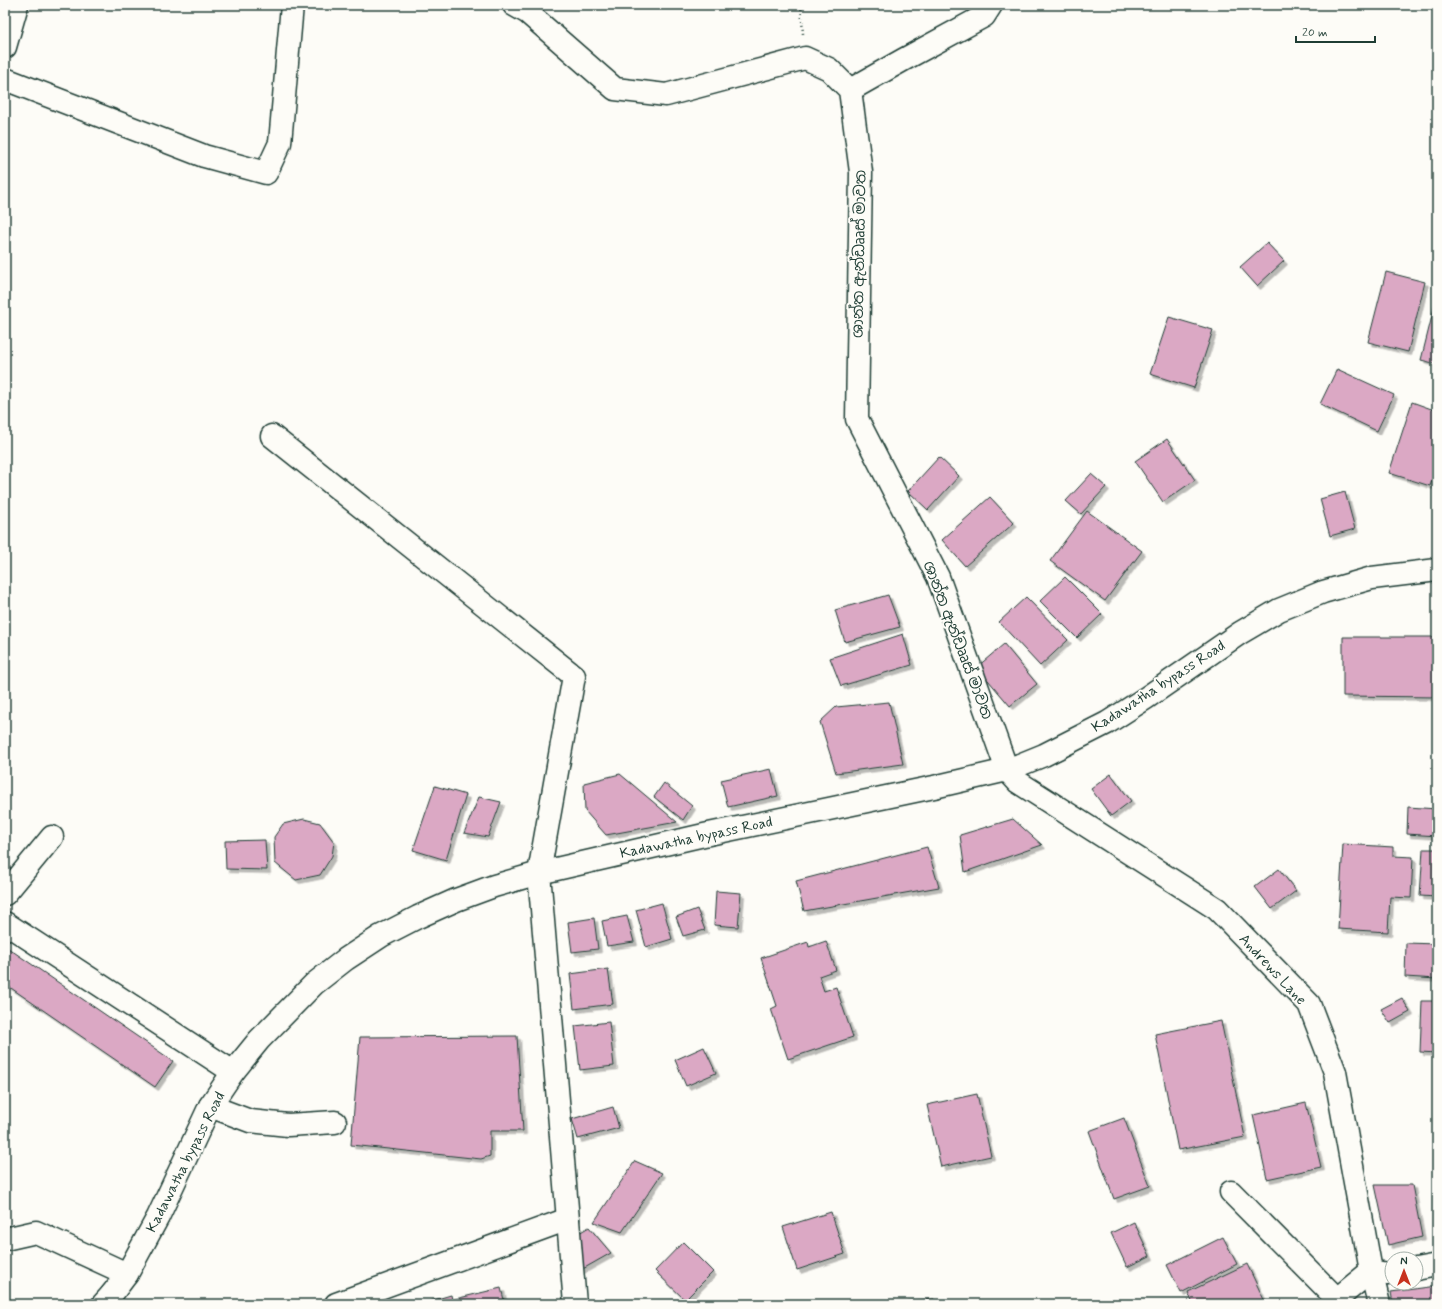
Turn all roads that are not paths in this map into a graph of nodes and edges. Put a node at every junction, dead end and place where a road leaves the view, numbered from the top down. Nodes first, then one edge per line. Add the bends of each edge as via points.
1 (16, 5) edge
2 (292, 5) edge
3 (514, 5) edge
4 (991, 5) edge
5 (5, 47) edge
6 (5, 79) edge
7 (850, 90) junction
8 (272, 436) dead end
9 (1437, 570) edge
10 (1007, 770) junction
11 (52, 837) dead end
12 (539, 873) junction
13 (5, 894) edge
14 (5, 923) edge
15 (233, 1072) junction
16 (210, 1106) junction
17 (335, 1122) dead end
18 (1231, 1192) dead end
19 (568, 1220) junction
20 (5, 1239) edge
21 (1437, 1265) edge
22 (1424, 1267) edge
23 (1382, 1272) edge
24 (127, 1274) junction
25 (369, 1298) edge
26 (108, 1302) edge
27 (336, 1304) edge
28 (575, 1304) edge
29 (1379, 1304) edge

1 - 5 street
2 - 6 street via 280,143 266,173 204,156
3 - 7 street via 528,13 615,89 666,95 805,58 829,69
4 - 7 street via 984,16
7 - 10 street, ශාන්ත ඇන්ඩෘෘස් මාවත via 861,172 857,419 938,577
8 - 12 street via 574,676
9 - 10 street, Kadawatha bypass Road via 1372,578 1323,592 1279,610 1240,633 1107,723 1056,750
10 - 12 street, Kadawatha bypass Road
10 - 23 street, Andrews Lane via 1018,782 1216,909 1309,1004 1335,1072
11 - 13 street
12 - 15 street, Kadawatha bypass Road via 456,900 381,936 314,984 259,1040
12 - 19 street
14 - 15 street
15 - 16 street, Kadawatha bypass Road
16 - 17 street via 250,1121 288,1124
16 - 24 street, Kadawatha bypass Road via 158,1217
18 - 23 street via 1337,1299
19 - 25 street
19 - 28 street
20 - 24 street via 36,1232
21 - 22 street
23 - 29 street, Andrews Lane
24 - 26 street, Kadawatha bypass Road
25 - 27 street

